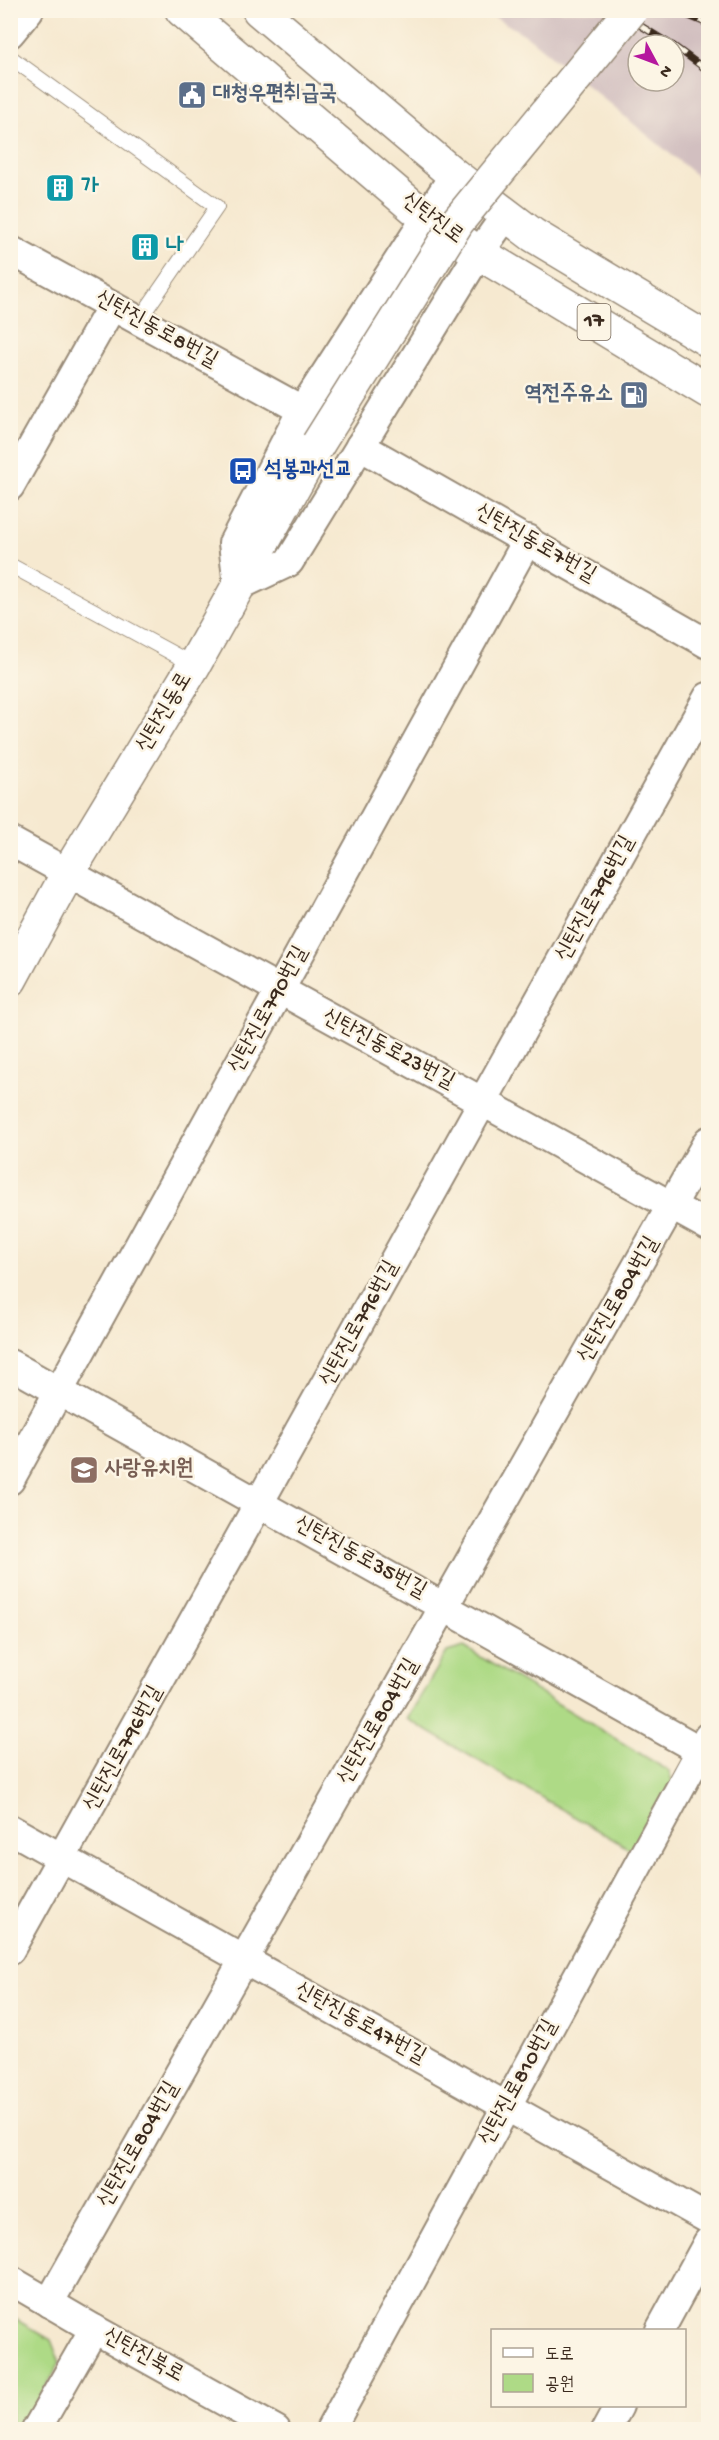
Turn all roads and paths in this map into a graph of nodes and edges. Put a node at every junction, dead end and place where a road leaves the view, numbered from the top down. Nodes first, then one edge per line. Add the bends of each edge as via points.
1 (29, 10) edge
2 (259, 10) edge
3 (631, 10) edge
4 (190, 18) edge
5 (10, 33) edge
6 (290, 38) junction
7 (10, 57) edge
8 (454, 175) junction
9 (506, 215) junction
10 (425, 216) junction
11 (10, 250) edge
12 (479, 253) junction
13 (112, 306) junction
14 (139, 320) junction
15 (708, 339) edge
16 (708, 391) edge
17 (302, 410) junction
18 (360, 446) junction
19 (10, 486) edge
20 (528, 539) junction
21 (10, 564) edge
22 (238, 586) junction
23 (708, 644) edge
24 (194, 665) junction
25 (708, 697) edge
26 (10, 841) edge
27 (68, 873) junction
28 (10, 980) edge
29 (280, 991) junction
30 (484, 1101) junction
31 (708, 1141) edge
32 (672, 1206) junction
33 (708, 1226) edge
34 (10, 1364) edge
35 (59, 1392) junction
36 (10, 1480) edge
37 (261, 1503) junction
38 (445, 1605) junction
39 (706, 1747) edge
40 (10, 1829) edge
41 (63, 1858) junction
42 (10, 1950) edge
43 (244, 1960) junction
44 (507, 2106) junction
45 (708, 2219) edge
46 (708, 2242) edge
47 (10, 2280) edge
48 (49, 2303) junction
49 (94, 2329) junction
50 (661, 2329) edge
51 (618, 2407) edge
52 (36, 2430) edge
53 (276, 2430) edge
54 (330, 2430) edge
55 (606, 2430) edge

1 - 5 street
2 - 6 main road, 17
3 - 22 main road, 신탄진동로, bridge via 458,221 318,444
4 - 6 main road via 245,37 273,61 286,62 292,54
4 - 10 main road, 신탄진로 / 17
6 - 8 main road, 17
7 - 14 lane via 217,207
8 - 9 main road, 17
8 - 10 street
9 - 12 street
9 - 15 main road, 17
10 - 12 main road, 신탄진로 / 17
10 - 17 street
11 - 13 street, 신탄진동로8번길
12 - 16 main road, 신탄진로 / 17
12 - 18 street
13 - 14 street, 신탄진동로8번길
13 - 19 street
14 - 17 street, 신탄진동로8번길
17 - 22 street via 233,543
18 - 20 street, 신탄진동로7번길
18 - 22 street via 289,562
20 - 23 street, 신탄진동로7번길
20 - 29 street, 신탄진로790번길
21 - 24 lane
22 - 24 main road, 신탄진동로
24 - 27 main road, 신탄진동로
25 - 30 street, 신탄진로796번길
26 - 27 street, 신탄진동로23번길
27 - 28 main road, 신탄진동로
27 - 29 street, 신탄진동로23번길
29 - 30 street, 신탄진동로23번길
29 - 35 street, 신탄진로790번길
30 - 32 street, 신탄진동로23번길
30 - 37 street, 신탄진로796번길
31 - 32 street, 신탄진로804번길
32 - 33 street, 신탄진동로23번길
32 - 38 street, 신탄진로804번길
34 - 35 street, 신탄진동로35번길
35 - 36 street, 신탄진로790번길
35 - 37 street, 신탄진동로35번길
37 - 38 street, 신탄진동로35번길
37 - 41 street, 신탄진로796번길
38 - 39 street, 신탄진동로35번길
38 - 43 street, 신탄진로804번길
39 - 44 street, 신탄진로810번길
40 - 41 street, 신탄진동로47번길
41 - 42 street, 신탄진로796번길
41 - 43 street, 신탄진동로47번길
43 - 44 street, 신탄진동로47번길
43 - 48 street, 신탄진로804번길
44 - 45 street, 신탄진동로47번길
44 - 54 street, 신탄진로810번길
46 - 50 street
47 - 48 street, 신탄진북로
48 - 49 street, 신탄진북로
49 - 52 street
49 - 53 street, 신탄진북로
51 - 55 street

